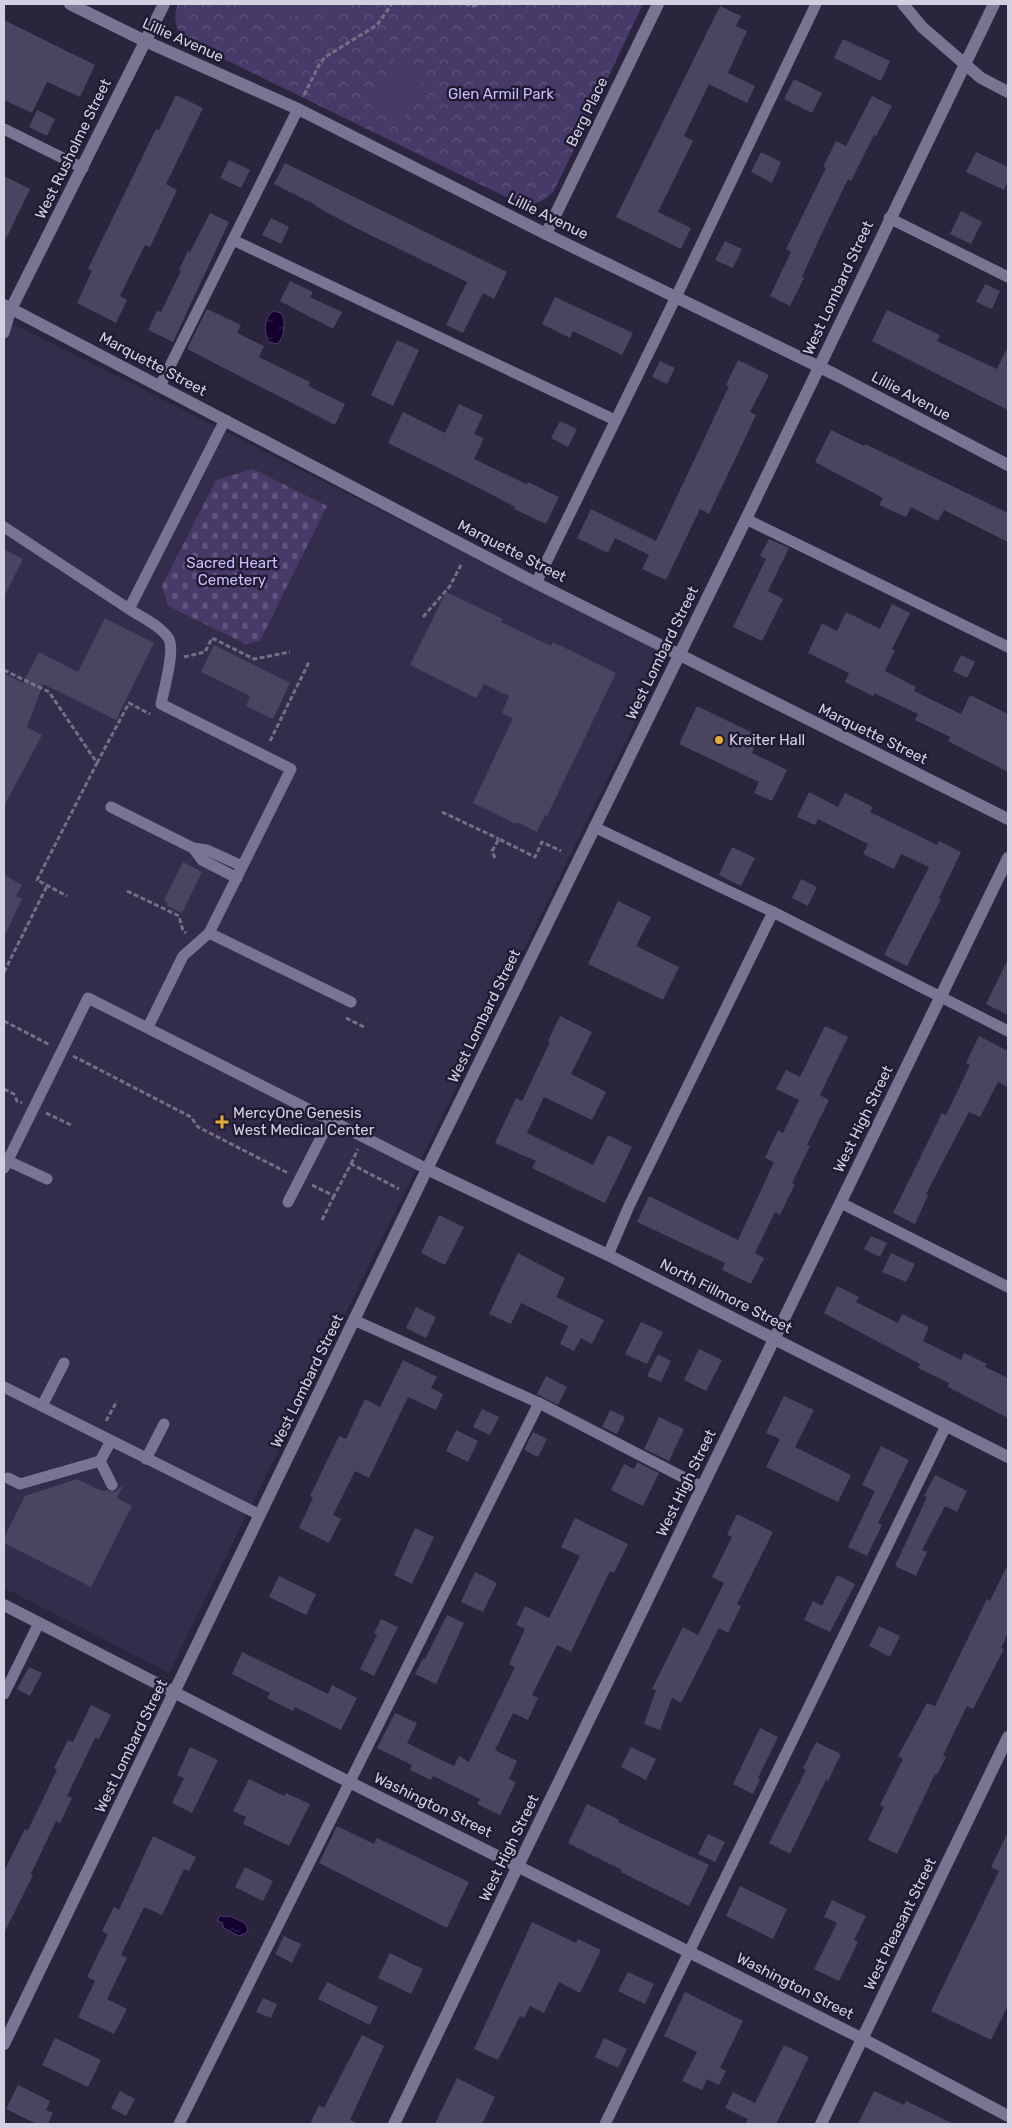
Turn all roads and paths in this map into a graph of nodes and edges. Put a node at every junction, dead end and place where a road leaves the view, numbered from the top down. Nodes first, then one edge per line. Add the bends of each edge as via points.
1 (70, 4) edge
2 (164, 4) edge
3 (392, 4) edge
4 (465, 4) edge
5 (478, 4) edge
6 (658, 4) edge
7 (816, 4) edge
8 (903, 4) edge
9 (994, 4) edge
10 (145, 41) junction
11 (964, 63) junction
12 (1008, 92) edge
13 (298, 109) junction
14 (4, 129) edge
15 (83, 168) junction
16 (889, 218) junction
17 (546, 234) junction
18 (233, 240) junction
19 (1008, 277) edge
20 (676, 297) junction
21 (8, 307) edge
22 (4, 333) edge
23 (819, 368) junction
24 (160, 386) junction
25 (225, 420) junction
26 (615, 420) junction
27 (1008, 465) edge
28 (746, 519) junction
29 (4, 527) edge
30 (461, 565) dead end
31 (536, 582) junction
32 (129, 609) junction
33 (424, 617) dead end
34 (1008, 647) edge
35 (290, 652) dead end
36 (678, 655) junction
37 (170, 661) junction
38 (4, 670) edge
39 (146, 703) dead end
40 (143, 710) dead end
41 (111, 807) dead end
42 (442, 812) dead end
43 (1008, 819) edge
44 (594, 826) junction
45 (499, 839) junction
46 (194, 848) junction
47 (561, 851) dead end
48 (495, 858) dead end
49 (1008, 858) edge
50 (242, 866) junction
51 (237, 878) junction
52 (47, 886) junction
53 (67, 896) dead end
54 (773, 912) junction
55 (209, 933) junction
56 (4, 972) edge
57 (941, 997) junction
58 (351, 1002) dead end
59 (4, 1021) edge
60 (148, 1027) junction
61 (1008, 1031) edge
62 (62, 1050) junction
63 (330, 1120) junction
64 (6, 1164) edge
65 (427, 1169) junction
66 (47, 1179) dead end
67 (300, 1179) junction
68 (399, 1189) dead end
69 (334, 1196) junction
70 (288, 1202) dead end
71 (841, 1203) junction
72 (322, 1220) dead end
73 (608, 1255) junction
74 (1008, 1287) edge
75 (354, 1320) junction
76 (774, 1338) junction
77 (64, 1362) dead end
78 (4, 1388) edge
79 (539, 1403) junction
80 (42, 1406) junction
81 (164, 1424) dead end
82 (946, 1426) junction
83 (111, 1441) junction
84 (1008, 1457) edge
85 (146, 1458) junction
86 (100, 1461) junction
87 (8, 1478) dead end
88 (112, 1485) dead end
89 (702, 1487) junction
90 (260, 1516) junction
91 (4, 1605) edge
92 (39, 1623) junction
93 (175, 1692) junction
94 (4, 1694) edge
95 (1008, 1737) edge
96 (348, 1782) junction
97 (518, 1866) junction
98 (688, 1950) junction
99 (863, 2039) junction
100 (4, 2044) edge
101 (1008, 2116) edge
102 (179, 2124) edge
103 (394, 2124) edge
104 (605, 2124) edge
105 (821, 2124) edge

1 - 10 street, Lillie Avenue
2 - 10 street, West Rusholme Street
3 - 13 path via 372,29 326,57
4 - 5 path
6 - 17 street, Berg Place
7 - 20 lane
8 - 11 street via 922,27
9 - 11 street, West Lombard Street
10 - 13 street, Lillie Avenue
10 - 15 street, West Rusholme Street
11 - 12 street via 981,78
11 - 16 street, West Lombard Street
13 - 17 street, Lillie Avenue
13 - 18 lane
14 - 15 lane
15 - 21 street, West Rusholme Street
16 - 19 lane
16 - 23 street, West Lombard Street
17 - 20 street, Lillie Avenue
18 - 24 lane
18 - 26 lane
20 - 23 street, Lillie Avenue
20 - 26 lane
21 - 22 lane
21 - 24 street, Marquette Street
23 - 27 street, Lillie Avenue
23 - 28 street, West Lombard Street
24 - 25 street, Marquette Street
25 - 31 street, Marquette Street
25 - 32 lane
26 - 31 lane
28 - 34 lane
28 - 36 street, West Lombard Street
29 - 32 lane
30 - 33 path via 450,586
31 - 36 street, Marquette Street
32 - 37 lane via 161,630 170,640
35 - 37 path via 254,659 212,638 205,652
36 - 43 street, Marquette Street
36 - 44 street, West Lombard Street
37 - 50 lane via 161,704 291,770
38 - 52 path via 49,692 97,763 37,880
39 - 40 path
41 - 46 lane
42 - 45 path
44 - 54 lane
44 - 65 street, West Lombard Street
45 - 47 path via 535,857 542,842
45 - 48 path via 492,851
46 - 50 lane via 207,850
46 - 51 lane via 202,860
49 - 57 street, West High Street
50 - 51 lane
51 - 55 lane
52 - 53 path
52 - 56 path
54 - 57 lane
54 - 73 lane via 633,1197
55 - 58 lane
55 - 60 lane via 183,956
57 - 61 lane
57 - 71 street, West High Street
59 - 62 path
60 - 62 lane via 88,998
60 - 63 lane
62 - 64 lane
62 - 67 path via 192,1117 198,1127
63 - 65 lane
63 - 67 lane
64 - 66 lane
65 - 73 street, North Fillmore Street
65 - 75 street, West Lombard Street
67 - 69 path
67 - 70 lane
68 - 69 path via 351,1164
69 - 72 path
71 - 74 lane
71 - 76 street, West High Street
73 - 76 street, North Fillmore Street
75 - 79 lane
75 - 90 street, West Lombard Street
76 - 82 street, North Fillmore Street
76 - 89 street, West High Street
77 - 80 lane
78 - 80 lane
79 - 89 lane
79 - 96 lane
80 - 83 lane
81 - 85 lane
82 - 84 street, North Fillmore Street
82 - 98 lane
83 - 85 lane
83 - 86 lane
85 - 90 lane
86 - 87 lane via 20,1484
86 - 88 lane
89 - 97 street, West High Street
90 - 93 street, West Lombard Street
91 - 92 street, Washington Street
92 - 93 street, Washington Street
92 - 94 lane
93 - 96 street, Washington Street
93 - 100 street, West Lombard Street
95 - 99 street, West Pleasant Street
96 - 97 street, Washington Street
96 - 102 lane
97 - 98 street, Washington Street
97 - 103 street, West High Street
98 - 99 street, Washington Street
98 - 104 lane
99 - 101 street, Washington Street
99 - 105 street, West Pleasant Street

